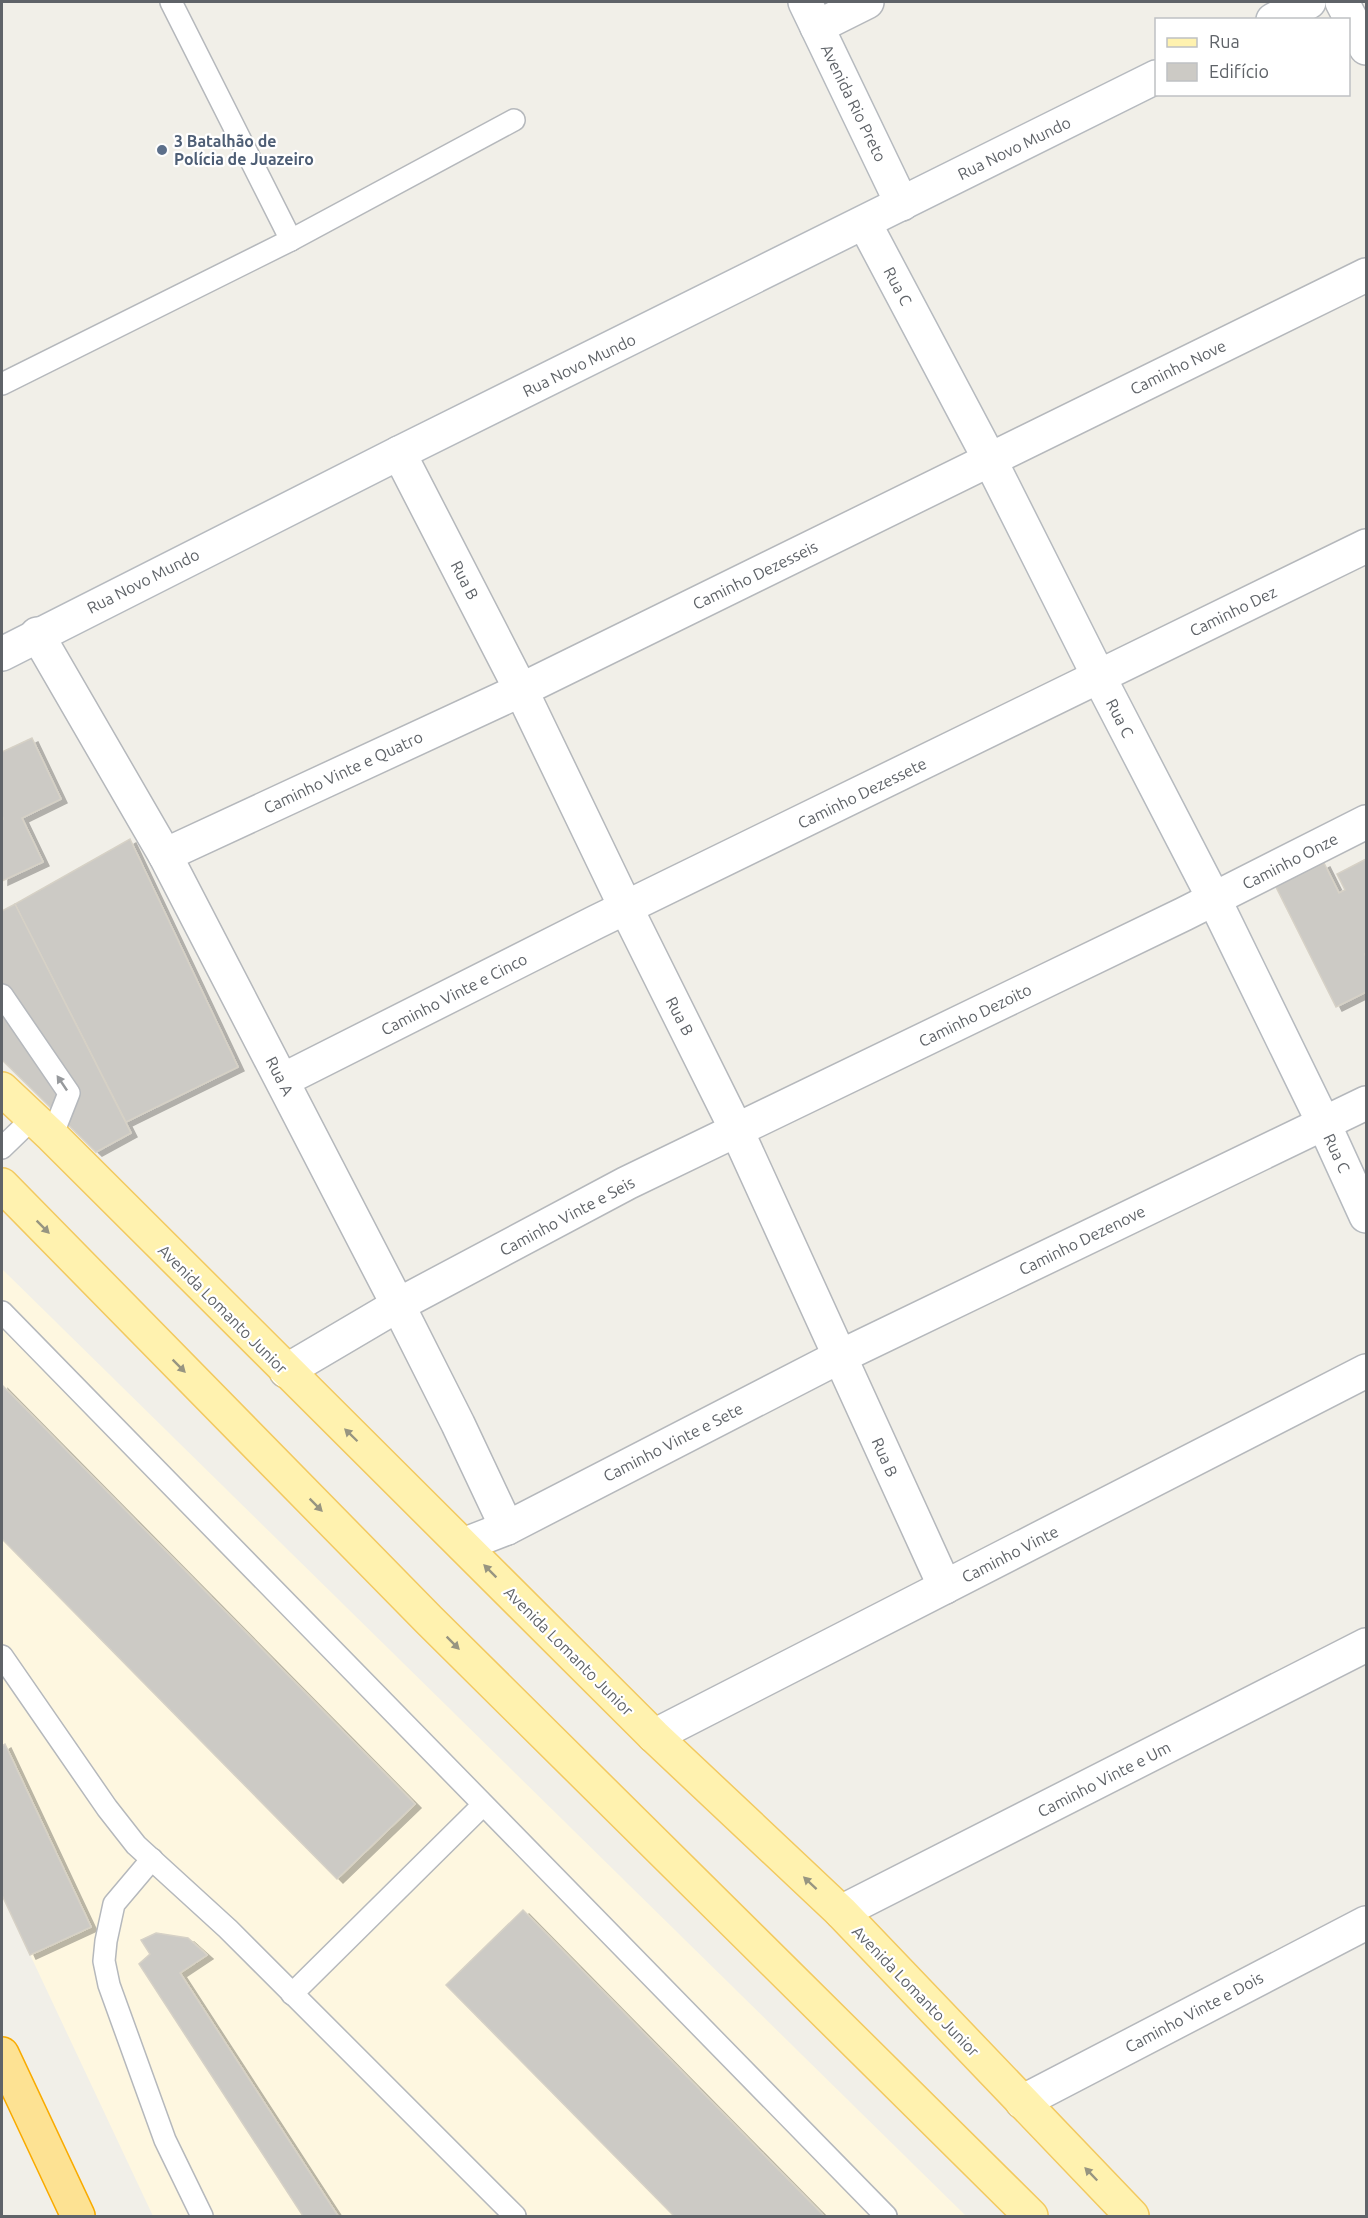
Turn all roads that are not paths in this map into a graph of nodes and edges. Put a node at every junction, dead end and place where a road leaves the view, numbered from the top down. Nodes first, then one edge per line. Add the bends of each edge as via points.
1 (171, 2) edge
2 (867, 2) edge
3 (1309, 2) edge
4 (1342, 2) edge
5 (812, 14) edge
6 (1277, 18) edge
7 (1366, 48) edge
8 (1155, 78) edge
9 (514, 120) dead end
10 (902, 204) junction
11 (865, 224) junction
12 (291, 240) junction
13 (1366, 275) edge
14 (2, 384) edge
15 (399, 453) junction
16 (990, 460) junction
17 (1366, 546) edge
18 (37, 634) junction
19 (2, 654) edge
20 (1099, 677) junction
21 (521, 690) junction
22 (1366, 822) edge
23 (165, 855) junction
24 (1214, 899) junction
25 (626, 908) junction
26 (2, 995) edge
27 (283, 1080) junction
28 (2, 1089) edge
29 (1366, 1102) edge
30 (1324, 1124) junction
31 (43, 1127) junction
32 (737, 1131) junction
33 (2, 1148) edge
34 (2, 1185) edge
35 (1366, 1216) edge
36 (398, 1305) junction
37 (2, 1312) edge
38 (840, 1357) junction
39 (286, 1371) junction
40 (1366, 1371) edge
41 (507, 1528) junction
42 (463, 1545) junction
43 (945, 1587) junction
44 (1366, 1645) edge
45 (2, 1656) edge
46 (654, 1736) junction
47 (483, 1805) junction
48 (152, 1859) junction
49 (841, 1912) junction
50 (1366, 1923) edge
51 (292, 1994) junction
52 (2, 2054) edge
53 (1022, 2102) junction
54 (78, 2217) edge
55 (202, 2217) edge
56 (515, 2217) edge
57 (886, 2217) edge
58 (1031, 2217) edge
59 (1132, 2217) edge

1 - 12 lane
2 - 5 street
3 - 6 street
4 - 7 street
5 - 10 street, Avenida Rio Preto
8 - 10 street, Rua Novo Mundo
9 - 12 lane
10 - 11 street, Rua Novo Mundo
11 - 15 street, Rua Novo Mundo
11 - 16 street, Rua C
12 - 14 lane
13 - 16 street, Caminho Nove
15 - 18 street, Rua Novo Mundo
15 - 21 street, Rua B
16 - 20 street, Rua C
16 - 21 street, Caminho Dezesseis
17 - 20 street, Caminho Dez
18 - 19 street, Rua Novo Mundo
18 - 23 street, Rua A
20 - 24 street, Rua C
20 - 25 street, Caminho Dezessete
21 - 23 street, Caminho Vinte e Quatro
21 - 25 street, Rua B
22 - 24 street, Caminho Onze
23 - 27 street, Rua A
24 - 30 street, Rua C
24 - 32 street, Caminho Dezoito
25 - 27 street, Caminho Vinte e Cinco
25 - 32 street, Rua B
31 -> 26 lane via 69,1093
27 - 36 street, Rua A
28 - 31 main road, Avenida Lomanto Junior
29 - 30 street, Caminho Dezenove
30 - 35 street, Rua C
30 - 38 street, Caminho Dezenove
31 - 33 lane
31 - 39 main road, Avenida Lomanto Junior
32 - 36 street, Caminho Vinte e Seis via 627,1184
32 - 38 street, Rua B
34 -> 58 main road via 421,1611
36 - 39 street, Caminho Vinte e Seis
36 - 41 street, Rua A
37 - 47 lane
38 - 41 street, Caminho Vinte e Sete
38 - 43 street, Rua B
42 -> 39 main road, Avenida Lomanto Junior
40 - 43 street, Caminho Vinte
41 - 42 street, Caminho Vinte e Sete
46 -> 42 main road, Avenida Lomanto Junior
43 - 46 street, Caminho Vinte
44 - 49 street, Caminho Vinte e Um
45 - 48 lane via 107,1808
49 -> 46 main road, Avenida Lomanto Junior
47 - 51 lane
47 - 57 lane
48 - 51 lane
48 - 55 lane via 114,1904 104,1961 109,1985 165,2140
49 - 53 main road, Avenida Lomanto Junior
50 - 53 street, Caminho Vinte e Dois
51 - 56 lane
52 - 54 highway
59 -> 53 main road, Avenida Lomanto Junior

